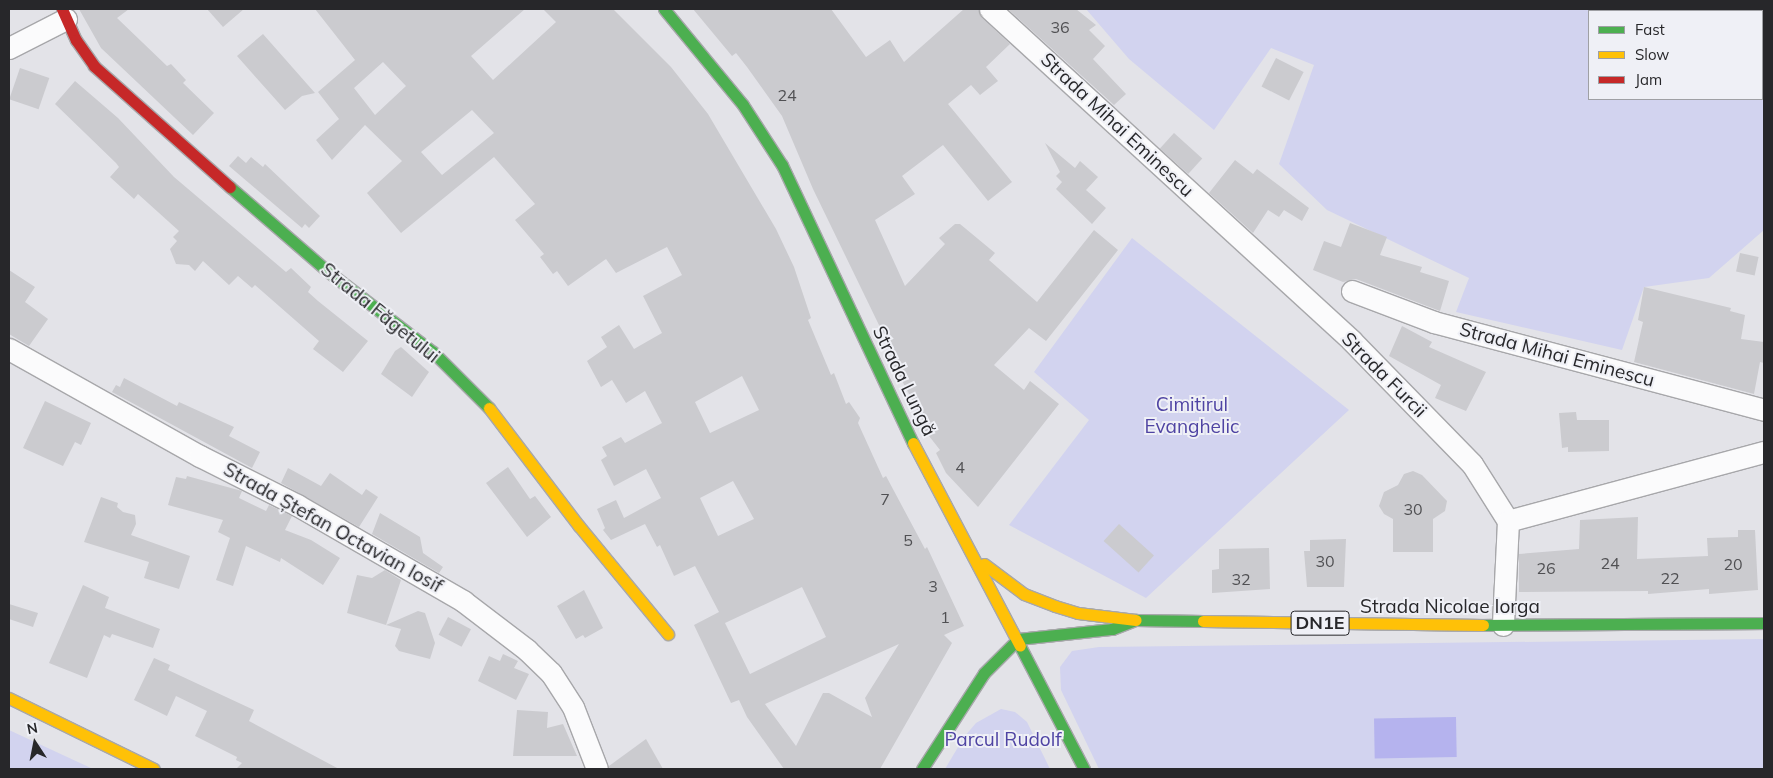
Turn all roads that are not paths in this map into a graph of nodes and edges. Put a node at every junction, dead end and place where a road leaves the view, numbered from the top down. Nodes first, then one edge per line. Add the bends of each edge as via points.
1 (664, 9) edge
2 (990, 9) edge
3 (64, 14) edge
4 (9, 48) edge
5 (1244, 242) joint
6 (1352, 291) dead end
7 (9, 349) edge
8 (1764, 410) edge
9 (1764, 452) edge
10 (1508, 521) junction
11 (974, 556) junction
12 (1136, 620) junction
13 (1764, 623) edge
14 (1503, 626) junction
15 (668, 634) dead end
16 (1018, 639) junction
17 (9, 698) edge
18 (154, 769) edge
19 (597, 769) edge
20 (922, 769) edge
21 (1084, 769) edge

1 - 11 main road, Strada Lungă via 743,105 782,165 897,412
2 - 5 street, Strada Mihai Eminescu
3 - 4 street, Strada Făgetului
3 - 15 main road, Strada Făgetului via 94,66 119,91 326,270 433,352 492,411 579,526
5 - 10 street, Strada Furcii via 1351,340 1472,464
6 - 8 street, Strada Mihai Eminescu via 1434,322
7 - 19 street, Strada Ștefan Octavian Iosif via 200,456 297,505 462,601 527,650 550,673 573,707
9 - 10 street
10 - 14 street
11 - 12 main road via 1024,594 1078,613
11 - 16 main road, Strada Lungă
12 - 14 main road, Strada Nicolae Iorga / DN1E
12 - 16 main road, Strada Nicolae Iorga / DN1E via 1112,629
13 - 14 main road, Strada Nicolae Iorga / DN1E
16 - 20 main road via 984,673
16 - 21 main road, Strada Lungă
17 - 18 main road

